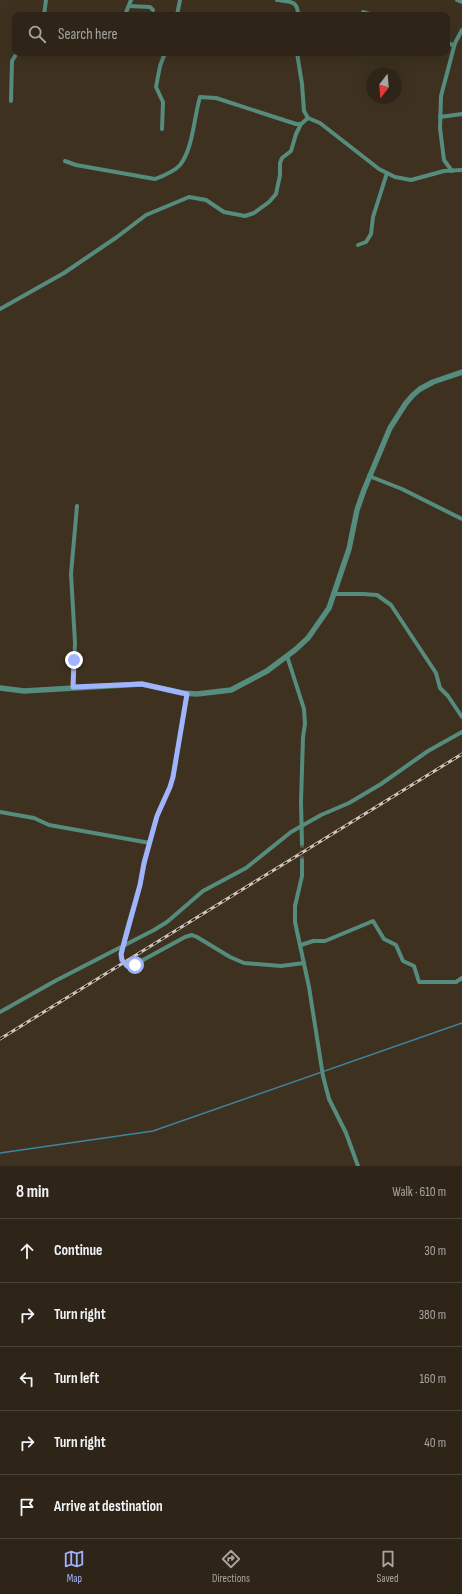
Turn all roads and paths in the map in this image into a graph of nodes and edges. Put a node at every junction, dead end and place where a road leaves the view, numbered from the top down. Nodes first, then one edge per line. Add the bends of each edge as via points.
1 (46, 0) edge
2 (131, 0) edge
3 (180, 0) edge
4 (277, 0) edge
5 (457, 0) edge
6 (462, 2) edge
7 (129, 6) junction
8 (153, 10) dead end
9 (44, 12) edge
10 (126, 12) edge
11 (178, 12) edge
12 (298, 12) edge
13 (462, 30) edge
14 (450, 44) edge
15 (454, 46) junction
16 (15, 56) edge
17 (164, 56) edge
18 (297, 56) edge
19 (11, 101) dead end
20 (462, 114) edge
21 (440, 117) junction
22 (308, 118) junction
23 (301, 124) junction
24 (162, 129) dead end
25 (65, 161) dead end
26 (462, 170) edge
27 (452, 171) junction
28 (387, 173) junction
29 (358, 245) dead end
30 (0, 309) edge
31 (462, 372) edge
32 (369, 476) junction
33 (77, 506) dead end
34 (462, 519) edge
35 (333, 594) junction
36 (287, 656) junction
37 (73, 687) junction
38 (0, 688) edge
39 (187, 694) junction
40 (462, 717) edge
41 (462, 732) edge
42 (0, 812) edge
43 (302, 825) junction
44 (150, 843) junction
45 (302, 844) tunnel mouth
46 (302, 860) tunnel mouth
47 (301, 945) junction
48 (123, 947) junction
49 (304, 963) junction
50 (462, 978) edge
51 (0, 1012) edge
52 (357, 1165) edge

1 - 9 street
2 - 7 street
3 - 11 street
4 - 12 street via 294,3 298,7
5 - 6 street
7 - 8 street via 150,7
7 - 10 street
13 - 15 street
14 - 15 street
15 - 21 street via 441,96
16 - 19 street via 12,61
17 - 24 street via 156,87 163,102
18 - 22 street via 304,111
20 - 21 street
21 - 27 street via 444,160
22 - 23 street
22 - 28 street via 320,123
23 - 25 street via 287,123 216,98 200,97 185,157 179,166 165,176 155,179
23 - 30 street via 291,151 280,163 276,194 254,212 245,216 224,212 206,200 190,197 146,215 64,273
26 - 27 street
27 - 28 street via 411,180
28 - 29 street via 373,217 371,234 366,242
31 - 32 street via 433,382 413,395 390,428
32 - 34 street via 402,489
32 - 35 street via 357,510 349,549
33 - 37 street via 71,574 76,643
35 - 36 street via 329,608 316,628
35 - 40 street via 377,595 391,605 436,672 440,688
36 - 39 street via 267,671 231,690
36 - 43 street via 304,709
37 - 38 street via 24,691
37 - 39 street via 142,684
39 - 44 street via 173,777 159,809
41 - 43 street via 349,803
42 - 44 street via 30,817 49,825
43 - 45 street
43 - 48 street via 246,868 203,891 161,926
44 - 48 street
46 - 47 street via 302,876 295,906 295,922
47 - 49 street
47 - 50 street via 325,941 373,922 384,939 396,945 403,961 414,966 419,982 456,982
48 - 49 street via 121,958 128,967 192,935 244,963 281,966
48 - 51 street
49 - 52 street via 326,1091 346,1133

